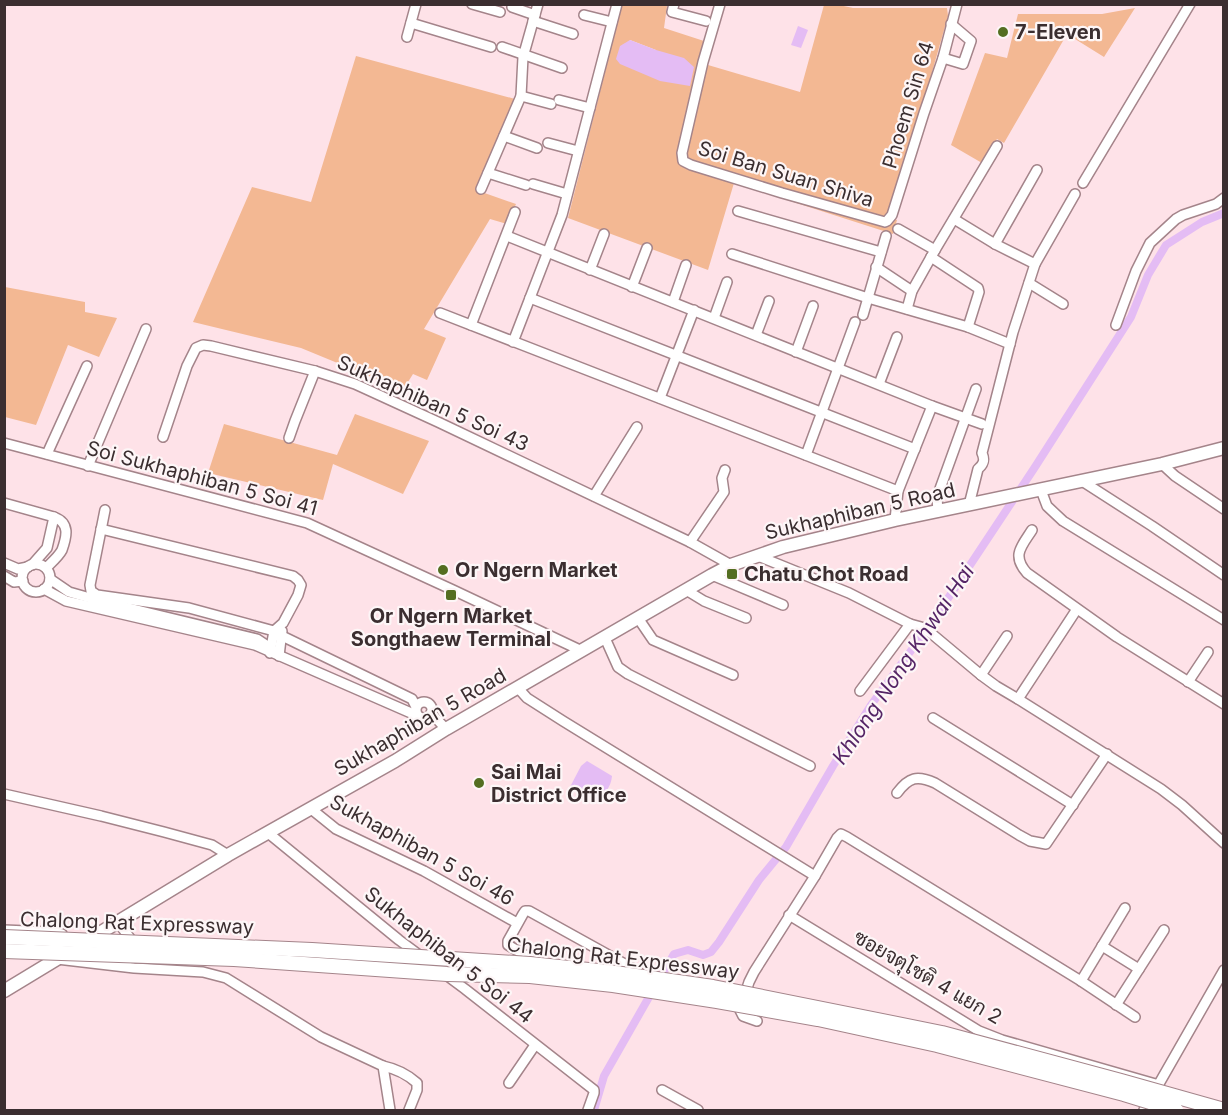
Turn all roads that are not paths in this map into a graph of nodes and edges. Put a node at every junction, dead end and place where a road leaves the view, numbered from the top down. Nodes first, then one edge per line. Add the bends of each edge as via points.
1 (416, 4) edge
2 (472, 4) edge
3 (538, 4) edge
4 (617, 4) edge
5 (674, 4) edge
6 (720, 4) edge
7 (957, 4) edge
8 (1190, 4) edge
9 (512, 8) dead end
10 (500, 12) dead end
11 (584, 15) dead end
12 (534, 18) junction
13 (706, 21) dead end
14 (612, 22) junction
15 (411, 23) junction
16 (951, 24) junction
17 (573, 34) dead end
18 (407, 37) dead end
19 (491, 47) dead end
20 (502, 47) dead end
21 (524, 54) junction
22 (943, 58) junction
23 (562, 68) dead end
24 (521, 96) junction
25 (590, 108) junction
26 (504, 136) junction
27 (548, 143) dead end
28 (997, 146) dead end
29 (537, 147) dead end
30 (578, 151) junction
31 (1037, 171) dead end
32 (488, 173) junction
33 (1083, 183) dead end
34 (481, 189) dead end
35 (567, 194) junction
36 (1075, 194) dead end
37 (1224, 198) edge
38 (738, 211) dead end
39 (516, 213) dead end
40 (892, 215) joint
41 (954, 219) junction
42 (898, 229) dead end
43 (604, 234) dead end
44 (507, 236) junction
45 (886, 236) dead end
46 (995, 244) junction
47 (647, 248) dead end
48 (548, 252) junction
49 (881, 252) junction
50 (933, 253) junction
51 (732, 254) dead end
52 (1035, 264) junction
53 (686, 265) dead end
54 (876, 267) junction
55 (590, 270) junction
56 (727, 282) dead end
57 (1029, 283) junction
58 (632, 287) junction
59 (912, 291) junction
60 (530, 298) junction
61 (868, 298) junction
62 (769, 301) dead end
63 (673, 302) junction
64 (1063, 304) dead end
65 (813, 306) dead end
66 (907, 309) junction
67 (694, 310) junction
68 (440, 313) dead end
69 (863, 315) dead end
70 (714, 318) junction
71 (855, 322) dead end
72 (1116, 325) dead end
73 (471, 326) junction
74 (968, 327) junction
75 (146, 329) dead end
76 (756, 335) junction
77 (897, 337) dead end
78 (513, 342) junction
79 (1010, 344) junction
80 (796, 351) junction
81 (677, 356) junction
82 (87, 366) dead end
83 (838, 368) junction
84 (315, 371) junction
85 (879, 384) junction
86 (976, 389) dead end
87 (660, 398) junction
88 (932, 406) junction
89 (822, 412) junction
90 (965, 418) junction
91 (982, 424) dead end
92 (637, 427) dead end
93 (163, 436) dead end
94 (289, 438) dead end
95 (4, 443) edge
96 (1224, 448) edge
97 (915, 449) junction
98 (46, 454) junction
99 (806, 455) junction
100 (1162, 464) junction
101 (88, 466) junction
102 (725, 470) dead end
103 (1082, 481) junction
104 (1041, 490) junction
105 (898, 491) junction
106 (594, 496) junction
107 (4, 503) edge
108 (969, 505) junction
109 (1224, 509) edge
110 (105, 510) dead end
111 (938, 512) junction
112 (54, 517) junction
113 (895, 520) junction
114 (101, 530) junction
115 (1032, 530) dead end
116 (690, 542) junction
117 (758, 556) junction
118 (4, 563) edge
119 (30, 566) junction
120 (731, 566) junction
121 (46, 568) junction
122 (712, 575) junction
123 (1224, 575) edge
124 (4, 576) edge
125 (50, 579) junction
126 (23, 581) junction
127 (44, 589) junction
128 (686, 590) junction
129 (783, 605) dead end
130 (1077, 609) junction
131 (638, 618) junction
132 (746, 618) dead end
133 (1224, 620) edge
134 (910, 624) junction
135 (278, 633) junction
136 (1007, 636) dead end
137 (605, 638) junction
138 (582, 651) junction
139 (275, 652) junction
140 (1208, 652) dead end
141 (732, 675) dead end
142 (981, 675) junction
143 (1188, 682) junction
144 (518, 688) junction
145 (860, 691) dead end
146 (1018, 699) junction
147 (1224, 704) edge
148 (422, 713) junction
149 (933, 718) dead end
150 (441, 733) junction
151 (1107, 754) junction
152 (810, 766) dead end
153 (897, 793) dead end
154 (4, 794) edge
155 (1072, 805) junction
156 (310, 808) junction
157 (267, 832) junction
158 (1224, 843) edge
159 (228, 855) junction
160 (816, 876) junction
161 (1125, 908) dead end
162 (789, 915) junction
163 (118, 922) junction
164 (517, 923) junction
165 (4, 930) edge
166 (1164, 930) dead end
167 (4, 937) edge
168 (80, 944) junction
169 (1102, 946) junction
170 (4, 951) edge
171 (530, 958) dead end
172 (57, 959) junction
173 (161, 969) junction
174 (1139, 969) junction
175 (1224, 970) edge
176 (639, 972) dead end
177 (1081, 981) junction
178 (4, 991) edge
179 (1116, 1005) junction
180 (1135, 1017) dead end
181 (758, 1021) dead end
182 (535, 1045) junction
183 (383, 1066) junction
184 (509, 1083) dead end
185 (1159, 1084) junction
186 (662, 1090) dead end
187 (390, 1110) edge
188 (409, 1110) edge
189 (588, 1110) edge
190 (698, 1110) edge
191 (1144, 1110) edge
192 (1176, 1110) edge
193 (1224, 1110) edge

1 - 15 street
2 - 10 street
3 - 12 street
4 - 14 street
5 - 13 street via 672,12
6 - 40 street, Soi Ban Suan Shiva via 682,153 684,161 881,222
7 - 16 street, Phoem Sin 64
8 - 33 street
9 - 12 street
11 - 14 street
12 - 17 street
12 - 21 street
14 - 25 street
15 - 18 street
15 - 19 street
16 - 22 street, Phoem Sin 64
16 - 22 street via 971,41 963,64
20 - 21 street
21 - 23 street
21 - 24 street
22 - 40 street, Phoem Sin 64
24 - 25 street
24 - 26 street
25 - 30 street
26 - 29 street
26 - 32 street
27 - 30 street
28 - 41 street
30 - 35 street
31 - 46 street
32 - 34 street
32 - 35 street
35 - 48 street
36 - 52 street
37 - 72 street via 1183,214 1150,243
38 - 49 street
39 - 44 street
41 - 46 street
41 - 50 street
42 - 50 street
43 - 55 street
44 - 48 street
44 - 73 street
45 - 49 street
46 - 52 street
47 - 58 street
48 - 55 street
48 - 60 street
49 - 54 street
50 - 59 street
50 - 74 street via 978,288
51 - 61 street
52 - 57 street
53 - 63 street
54 - 59 street
54 - 61 street
55 - 58 street
56 - 70 street
57 - 64 street
57 - 79 street
58 - 63 street
59 - 66 street
60 - 78 street
60 - 81 street
61 - 66 street
61 - 69 street
62 - 76 street
63 - 67 street
65 - 80 street
66 - 74 street
67 - 70 street
67 - 81 street
68 - 73 street
70 - 76 street
71 - 83 street
73 - 78 street
74 - 79 street
75 - 101 street
76 - 80 street
77 - 85 street
78 - 87 street
79 - 108 street via 982,453 984,459
80 - 83 street
81 - 87 street
81 - 89 street
82 - 98 street
83 - 85 street
83 - 89 street
84 - 93 street, Sukhaphiban 5 Soi 43 via 203,345 196,348 187,366
84 - 94 street
84 - 106 street, Sukhaphiban 5 Soi 43 via 355,384
85 - 88 street
86 - 90 street
87 - 99 street
88 - 90 street
88 - 97 street
89 - 97 street
89 - 99 street
90 - 91 street
90 - 111 street via 937,497
92 - 106 street
95 - 98 street, Soi Sukhaphiban 5 Soi 41
96 - 100 main road, Sukhaphiban 5 Road
97 - 105 street
98 - 101 street, Soi Sukhaphiban 5 Soi 41
99 - 105 street
100 - 103 main road, Sukhaphiban 5 Road
100 - 109 street
101 - 138 street, Soi Sukhaphiban 5 Soi 41 via 307,523
102 - 116 street via 724,492
103 - 104 main road, Sukhaphiban 5 Road
103 - 123 street
104 - 108 main road, Sukhaphiban 5 Road
104 - 133 street via 1047,506 1063,521
105 - 113 street
106 - 116 street, Sukhaphiban 5 Soi 43
107 - 112 street
108 - 111 main road, Sukhaphiban 5 Road
110 - 114 street
111 - 113 main road, Sukhaphiban 5 Road
112 - 119 street via 47,548
112 - 121 street via 65,523 66,530 61,551
113 - 117 main road, Sukhaphiban 5 Road
114 - 135 street via 90,585 97,595 189,608
114 - 135 street via 293,576 301,585
115 - 130 street via 1018,554 1023,569
116 - 120 street, Sukhaphiban 5 Soi 43
117 - 120 main road, Sukhaphiban 5 Road
117 - 134 street via 849,592
118 - 119 street via 18,569
119 - 121 street
119 - 126 street via 23,573
120 - 122 main road, Sukhaphiban 5 Road
121 - 125 street
122 - 128 main road, Sukhaphiban 5 Road
122 - 129 street
124 - 126 street via 14,582
125 - 127 street
125 - 139 street via 69,592 257,639
126 - 127 street via 33,591
127 - 139 street via 66,601
128 - 131 main road, Sukhaphiban 5 Road
128 - 132 street via 704,602
130 - 143 street
130 - 146 street
131 - 137 main road, Sukhaphiban 5 Road
131 - 141 street via 653,640
134 - 142 street via 932,634
134 - 145 street
135 - 139 street
135 - 148 street via 412,699
136 - 142 street
137 - 138 main road, Sukhaphiban 5 Road
137 - 152 street via 618,667 628,674
138 - 144 main road, Sukhaphiban 5 Road
139 - 148 street via 298,665
140 - 143 street
142 - 146 street
143 - 147 street
144 - 150 main road, Sukhaphiban 5 Road
144 - 160 street via 527,698
146 - 151 street
148 - 150 street
149 - 155 street
150 - 156 main road, Sukhaphiban 5 Road
151 - 155 street
151 - 158 street via 1161,789
153 - 155 street via 909,780 924,778 1018,836 1046,844
154 - 159 street via 164,832 212,846
156 - 157 main road, Sukhaphiban 5 Road
156 - 164 street, Sukhaphiban 5 Soi 46 via 336,829 424,871
157 - 159 main road, Sukhaphiban 5 Road
157 - 182 street, Sukhaphiban 5 Soi 44
159 - 163 main road, Sukhaphiban 5 Road
160 - 162 street
160 - 177 street via 841,834
161 - 169 street
162 - 181 street via 749,982 740,1010 743,1016
162 - 185 street, ซอยจตุโชติ 4 แยก 2 via 979,1031
163 - 168 main road, Sukhaphiban 5 Road
163 - 173 street via 143,954
164 - 171 street via 508,945
164 - 176 street via 529,911
165 - 168 street via 51,932
166 - 174 street
167 - 193 highway, Chalong Rat Expressway, bridge via 530,964 701,985 942,1033
168 - 172 main road, Sukhaphiban 5 Road
169 - 174 street
169 - 177 street
170 - 192 highway, Chalong Rat Expressway, bridge via 234,959 530,976 613,985 840,1024 948,1048
172 - 173 street
172 - 178 main road, Sukhaphiban 5 Road
173 - 183 street via 226,978 321,1037
174 - 179 street
175 - 185 street
177 - 179 street
179 - 180 street
182 - 184 street
182 - 189 street, Sukhaphiban 5 Soi 44 via 594,1090
183 - 187 street
183 - 188 street via 396,1069 417,1083
185 - 191 street
186 - 190 street

